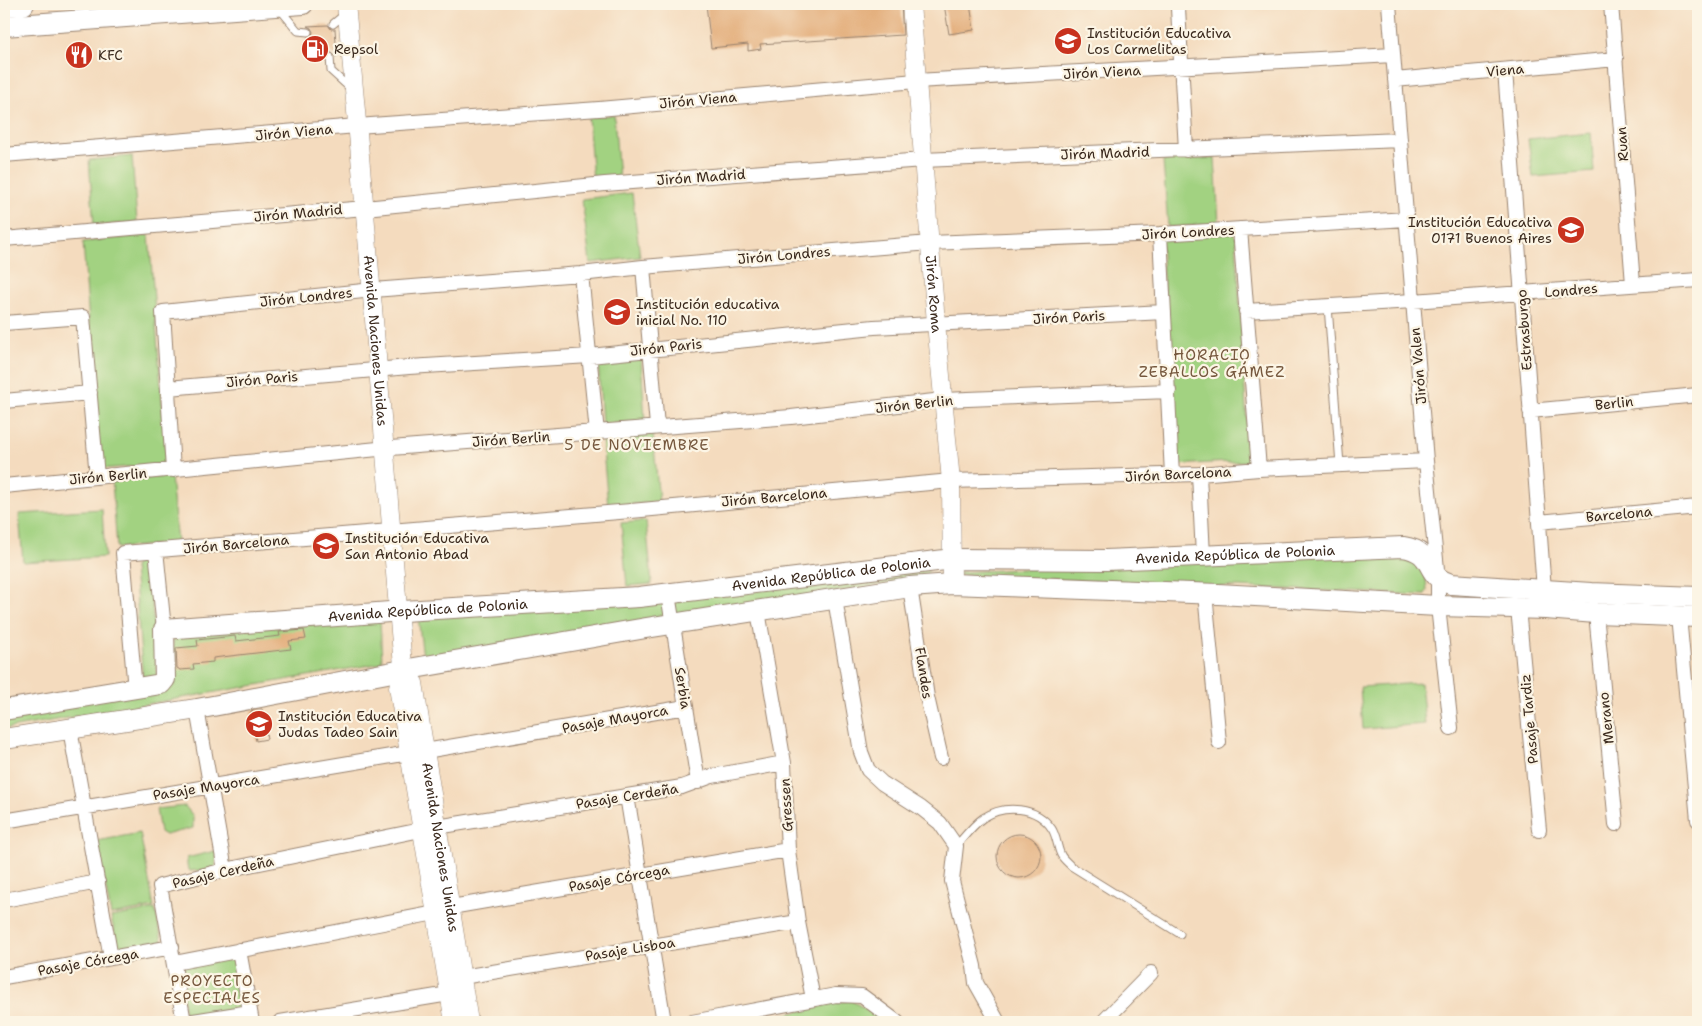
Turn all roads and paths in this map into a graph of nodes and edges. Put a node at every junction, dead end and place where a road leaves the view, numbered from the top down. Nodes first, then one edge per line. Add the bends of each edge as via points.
1 (24, 4) edge
2 (302, 4) edge
3 (911, 4) edge
4 (1389, 4) edge
5 (1611, 4) edge
6 (4, 5) edge
7 (277, 6) junction
8 (347, 8) edge
9 (1178, 8) dead end
10 (333, 24) dead end
11 (4, 26) edge
12 (308, 32) dead end
13 (1393, 55) junction
14 (330, 58) dead end
15 (1616, 59) junction
16 (1182, 68) junction
17 (1504, 70) junction
18 (1395, 80) junction
19 (916, 81) junction
20 (354, 92) junction
21 (357, 126) junction
22 (1400, 140) junction
23 (1186, 150) junction
24 (4, 155) edge
25 (922, 160) junction
26 (365, 208) junction
27 (1407, 219) junction
28 (1240, 229) junction
29 (1160, 234) junction
30 (4, 239) edge
31 (930, 243) junction
32 (643, 267) junction
33 (581, 274) junction
34 (1698, 280) edge
35 (1633, 284) junction
36 (373, 290) junction
37 (1522, 294) junction
38 (1413, 301) junction
39 (1328, 306) junction
40 (1246, 311) junction
41 (1164, 312) junction
42 (4, 323) edge
43 (936, 323) junction
44 (651, 349) junction
45 (590, 356) junction
46 (379, 370) junction
47 (168, 388) junction
48 (1168, 392) junction
49 (90, 393) junction
50 (1698, 395) edge
51 (943, 400) junction
52 (4, 401) edge
53 (1530, 411) junction
54 (657, 426) junction
55 (597, 433) junction
56 (384, 448) junction
57 (1426, 461) junction
58 (1340, 465) junction
59 (1259, 469) junction
60 (172, 470) junction
61 (1199, 474) junction
62 (1172, 475) junction
63 (97, 477) junction
64 (951, 481) junction
65 (4, 486) edge
66 (1698, 507) edge
67 (1539, 522) junction
68 (391, 531) junction
69 (156, 550) junction
70 (1203, 556) junction
71 (952, 559) junction
72 (1438, 579) junction
73 (952, 584) junction
74 (910, 587) junction
75 (1544, 590) junction
76 (675, 593) junction
77 (1206, 593) junction
78 (1698, 597) edge
79 (835, 599) junction
80 (1438, 606) junction
81 (1518, 608) junction
82 (758, 611) junction
83 (397, 612) junction
84 (1596, 613) junction
85 (1689, 617) edge
86 (681, 623) junction
87 (164, 629) junction
88 (403, 673) junction
89 (135, 690) junction
90 (686, 707) junction
91 (196, 709) junction
92 (4, 710) edge
93 (70, 728) junction
94 (1451, 728) dead end
95 (4, 739) edge
96 (1219, 742) dead end
97 (417, 752) junction
98 (941, 758) dead end
99 (784, 763) junction
100 (698, 782) junction
101 (210, 786) junction
102 (627, 796) junction
103 (84, 807) junction
104 (1698, 820) edge
105 (4, 821) edge
106 (1616, 824) dead end
107 (429, 829) junction
108 (1539, 830) dead end
109 (956, 846) junction
110 (788, 850) junction
111 (225, 870) junction
112 (640, 875) junction
113 (98, 882) junction
114 (4, 900) edge
115 (443, 910) junction
116 (798, 922) junction
117 (1180, 934) dead end
118 (651, 946) junction
119 (172, 947) junction
120 (239, 950) junction
121 (111, 958) junction
122 (174, 963) junction
123 (1151, 972) dead end
124 (4, 977) edge
125 (462, 977) junction
126 (449, 994) junction
127 (813, 999) junction
128 (251, 1017) edge
129 (186, 1022) edge
130 (280, 1022) edge
131 (454, 1022) edge
132 (469, 1022) edge
133 (664, 1022) edge
134 (692, 1022) edge
135 (897, 1022) edge
136 (998, 1022) edge
137 (1103, 1022) edge

1 - 6 main road
2 - 7 main road
3 - 19 street, Jirón Roma
4 - 13 street, Jirón Valen
5 - 15 street, Ruan
7 - 11 main road
7 - 12 lane via 298,32
8 - 10 lane
8 - 20 street, Avenida Naciones Unidas
9 - 16 street
13 - 16 street, Jirón Viena
13 - 18 street, Jirón Valen
14 - 20 lane via 331,71
15 - 17 street, Viena
15 - 35 street, Ruan
16 - 19 street, Jirón Viena
16 - 23 street
17 - 18 street, Viena
17 - 37 street, Estrasburgo
18 - 22 street, Jirón Valen
19 - 21 street, Jirón Viena
19 - 25 street, Jirón Roma
20 - 21 street, Avenida Naciones Unidas
21 - 24 street, Jirón Viena
21 - 26 street, Avenida Naciones Unidas
22 - 23 street, Jirón Madrid
22 - 27 street, Jirón Valen
23 - 25 street, Jirón Madrid
25 - 26 street, Jirón Madrid via 605,184
25 - 31 street, Jirón Roma
26 - 30 street, Jirón Madrid
26 - 36 street, Avenida Naciones Unidas
27 - 28 street, Jirón Londres
27 - 38 street, Jirón Valen
28 - 29 street, Jirón Londres
28 - 40 street
29 - 31 street, Jirón Londres
29 - 41 street
31 - 32 street, Jirón Londres
31 - 43 street, Jirón Roma
32 - 33 street, Jirón Londres
32 - 44 street
33 - 36 street, Jirón Londres
33 - 45 street
34 - 35 street, Londres
35 - 37 street, Londres
36 - 46 street, Avenida Naciones Unidas
36 - 47 street, Jirón Londres via 163,312
37 - 38 street, Londres
37 - 53 street, Estrasburgo
38 - 39 street
38 - 57 street, Jirón Valen
39 - 40 street
39 - 58 lane
40 - 59 street
41 - 43 street, Jirón Paris
41 - 48 street
42 - 49 street via 83,317
43 - 44 street, Jirón Paris via 874,326
43 - 51 street, Jirón Roma
44 - 45 street, Jirón Paris
44 - 54 street
45 - 46 street, Jirón Paris
45 - 55 street
46 - 47 street, Jirón Paris
46 - 56 street, Avenida Naciones Unidas
47 - 60 street
48 - 51 street, Jirón Berlin
48 - 62 street
49 - 52 street
49 - 63 street
50 - 53 street, Berlin
51 - 54 street, Jirón Berlin via 791,417
51 - 64 street, Jirón Roma
53 - 67 street, Estrasburgo
54 - 55 street, Jirón Berlin
55 - 56 street, Jirón Berlin
56 - 60 street, Jirón Berlin
56 - 68 street, Avenida Naciones Unidas
57 - 58 street, Jirón Barcelona
57 - 72 street, Jirón Valen
58 - 59 street, Jirón Barcelona
59 - 61 street, Jirón Barcelona
60 - 63 street, Jirón Berlin
61 - 62 street, Jirón Barcelona
61 - 70 street
62 - 64 street, Jirón Barcelona
63 - 65 street, Jirón Berlin
64 - 68 street, Jirón Barcelona
64 - 71 street, Jirón Roma
66 - 67 street, Barcelona
67 - 75 street, Estrasburgo
68 - 69 street, Jirón Barcelona
68 - 83 street, Avenida Naciones Unidas
69 - 87 street
69 - 89 street, Jirón Barcelona via 123,553
70 - 71 main road, Avenida República de Polonia via 1106,560
70 - 72 main road, Avenida República de Polonia via 1403,547 1423,554
71 - 73 street, Jirón Roma
71 - 76 main road, Avenida República de Polonia
72 - 75 main road via 1451,584
72 - 80 street, Jirón Valen
73 - 74 main road, Avenida República de Polonia
73 - 77 main road, Avenida República de Polonia
74 - 79 main road, Avenida República de Polonia
74 - 98 street, Flandes via 927,697
75 - 78 main road
76 - 83 main road, Avenida República de Polonia
76 - 86 main road
77 - 80 main road, Avenida República de Polonia
77 - 96 street
79 - 82 main road, Avenida República de Polonia
79 - 109 street via 861,752 868,770 940,823
80 - 81 main road, Avenida República de Polonia
80 - 94 street, Jirón Valen
81 - 84 main road, Avenida República de Polonia
81 - 108 street, Pasaje Tardiz
82 - 86 main road, Avenida República de Polonia
82 - 99 street, Gressen
83 - 87 main road, Avenida República de Polonia
83 - 88 street, Avenida Naciones Unidas
84 - 85 main road, Avenida República de Polonia
84 - 106 street, Merano
85 - 104 street
86 - 88 main road, Avenida República de Polonia
86 - 90 street, Serbia
87 - 89 main road via 165,679 160,684
88 - 91 main road, Avenida República de Polonia
88 - 97 street, Avenida Naciones Unidas via 414,683
89 - 92 main road
90 - 97 street, Pasaje Mayorca
90 - 100 street, Serbia
91 - 93 main road, Avenida República de Polonia
91 - 101 street
93 - 95 main road, Avenida República de Polonia
93 - 103 street
97 - 101 street, Pasaje Mayorca
97 - 107 street, Avenida Naciones Unidas
99 - 100 street, Pasaje Cerdeña via 712,776
99 - 110 street, Gressen
100 - 102 street, Pasaje Cerdeña
101 - 103 street, Pasaje Mayorca
101 - 111 street
102 - 107 street, Pasaje Cerdeña
102 - 112 street
103 - 105 street, Pasaje Mayorca
103 - 113 street
107 - 111 street, Pasaje Cerdeña
107 - 115 street, Avenida Naciones Unidas
109 - 117 lane via 981,819 996,811 1027,810 1038,815 1052,830 1061,855 1071,866
109 - 136 street via 952,881 976,983
110 - 112 street, Pasaje Córcega
110 - 116 street, Gressen
111 - 119 street, Pasaje Cerdeña via 160,886
112 - 115 street, Pasaje Córcega
112 - 118 street
113 - 114 street
113 - 121 street
115 - 120 street, Pasaje Córcega
115 - 125 street, Avenida Naciones Unidas
115 - 126 street, Avenida Naciones Unidas
116 - 118 street, Pasaje Lisboa
116 - 127 street, Gressen
118 - 125 street, Pasaje Lisboa
118 - 133 street
119 - 121 street, Pasaje Córcega
119 - 122 street, Pasaje Cerdeña
120 - 122 street, Pasaje Córcega
120 - 128 street
121 - 124 street, Pasaje Córcega
122 - 129 street, Pasaje Cerdeña
123 - 137 street
125 - 132 street, Avenida Naciones Unidas
126 - 130 street
126 - 131 street, Avenida Naciones Unidas
127 - 134 street
127 - 135 street via 836,995 862,996
128 - 129 street

